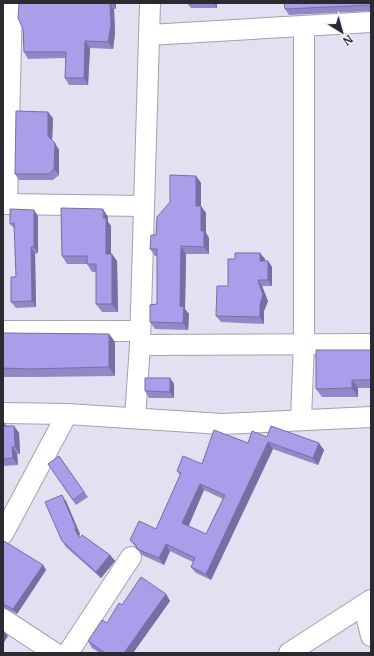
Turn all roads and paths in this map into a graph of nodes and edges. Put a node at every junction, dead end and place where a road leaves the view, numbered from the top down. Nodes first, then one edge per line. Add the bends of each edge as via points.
1 (12, 3) edge
2 (150, 3) edge
3 (371, 22) edge
4 (304, 26) junction
5 (149, 35) junction
6 (5, 204) edge
7 (144, 206) junction
8 (3, 331) edge
9 (140, 338) junction
10 (304, 344) junction
11 (371, 344) edge
12 (3, 413) edge
13 (66, 414) junction
14 (371, 417) edge
15 (135, 418) junction
16 (301, 419) junction
17 (3, 534) edge
18 (131, 557) dead end
19 (367, 603) edge
20 (3, 619) edge
21 (371, 636) edge
22 (55, 653) edge
23 (68, 653) edge
24 (289, 653) edge

1 - 6 street
2 - 5 street
3 - 4 street
4 - 5 street
4 - 10 street
5 - 7 street
6 - 7 street
7 - 9 street
8 - 9 street
9 - 10 street
9 - 15 street
10 - 11 street
10 - 16 street
12 - 13 street
13 - 15 street
13 - 17 street
14 - 16 street
15 - 16 street via 222,424
18 - 23 street
19 - 21 street
19 - 24 street
20 - 22 street

